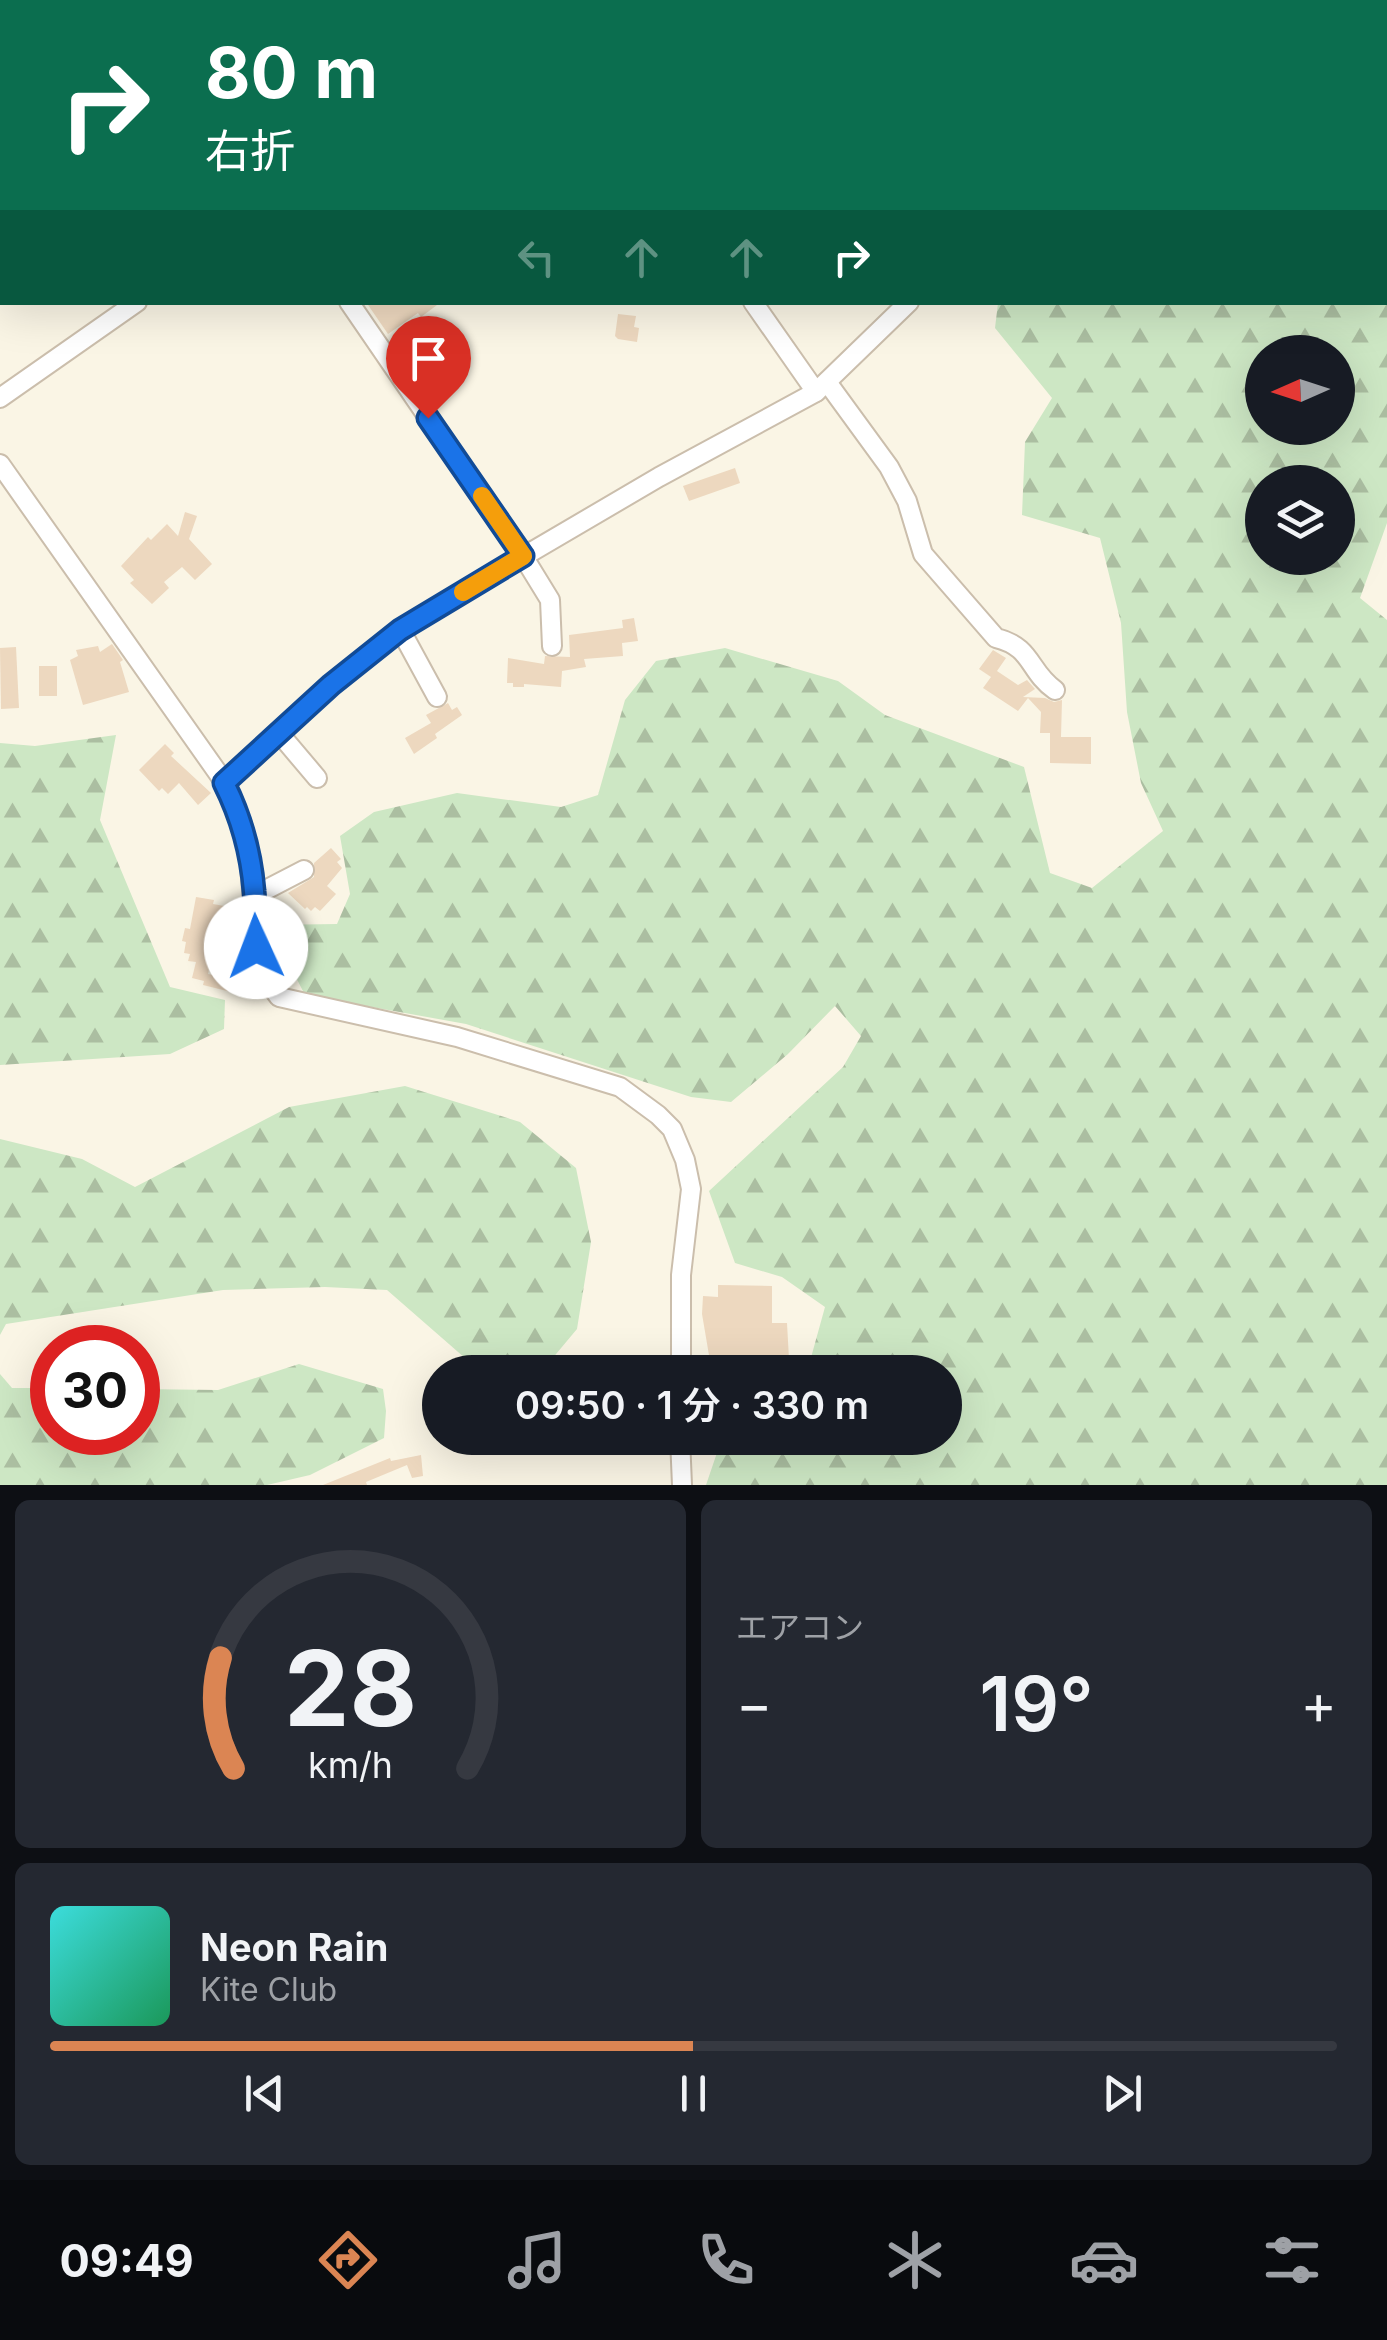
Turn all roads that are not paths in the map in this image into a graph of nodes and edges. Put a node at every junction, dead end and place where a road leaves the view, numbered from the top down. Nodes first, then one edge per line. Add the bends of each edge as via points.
1 (133, 305) edge
2 (350, 305) edge
3 (755, 305) edge
4 (906, 305) edge
5 (822, 387) junction
6 (0, 398) edge
7 (0, 464) edge
8 (523, 556) junction
9 (400, 630) junction
10 (552, 646) dead end
11 (1056, 690) dead end
12 (437, 697) dead end
13 (279, 733) junction
14 (317, 778) dead end
15 (224, 783) junction
16 (304, 870) dead end
17 (254, 896) junction
18 (681, 1355) edge
19 (681, 1455) edge
20 (682, 1485) edge

1 - 6 street
2 - 8 street
3 - 5 street
4 - 5 street
5 - 8 street
5 - 11 street via 889,467 923,554 996,638 1014,642
7 - 15 street
8 - 9 street
8 - 10 street via 550,600
9 - 12 street
9 - 13 street
13 - 14 street
13 - 15 street
15 - 17 street via 242,824
16 - 17 street
17 - 18 street via 259,970 279,997 457,1037 620,1087 672,1129 690,1190
19 - 20 street

